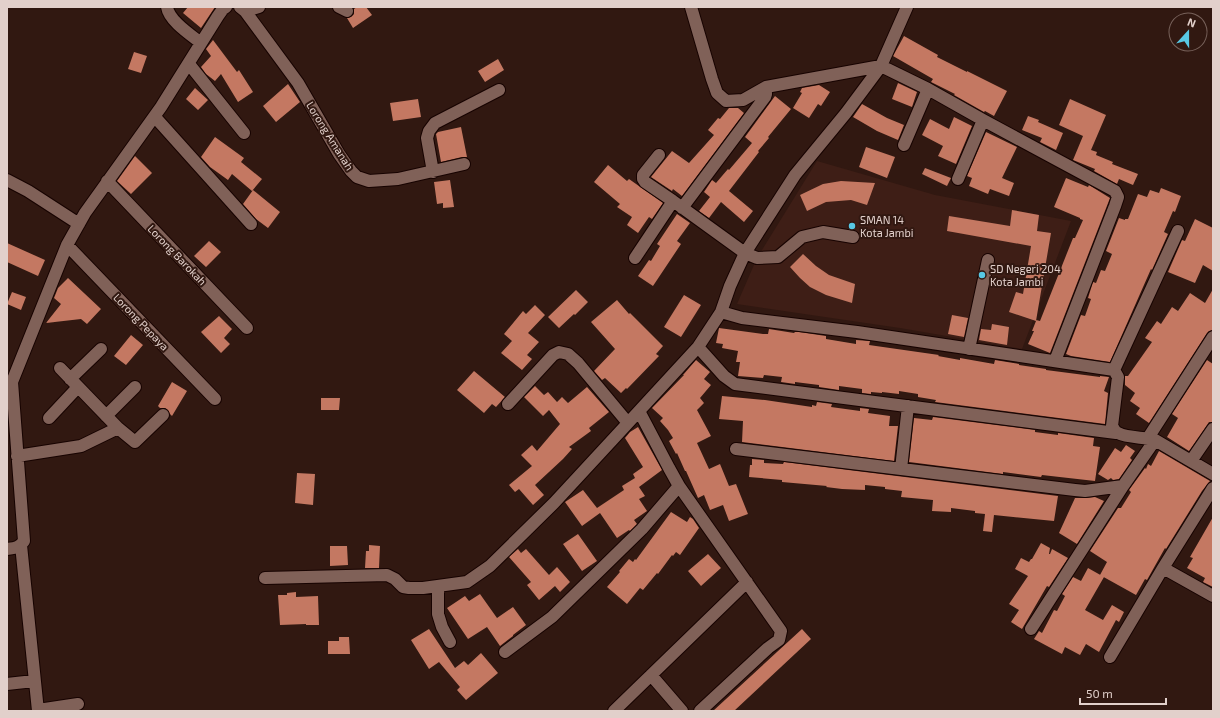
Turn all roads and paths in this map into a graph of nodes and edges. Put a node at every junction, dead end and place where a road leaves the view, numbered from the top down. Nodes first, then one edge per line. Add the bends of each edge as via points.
1 (167, 7) edge
2 (226, 7) edge
3 (259, 7) edge
4 (691, 7) edge
5 (907, 7) edge
6 (242, 9) edge
7 (202, 43) junction
8 (189, 64) junction
9 (880, 66) junction
10 (766, 87) junction
11 (928, 89) junction
12 (500, 90) dead end
13 (155, 117) junction
14 (983, 120) junction
15 (244, 133) dead end
16 (904, 145) dead end
17 (659, 155) dead end
18 (464, 164) dead end
19 (433, 172) junction
20 (958, 179) dead end
21 (7, 180) edge
22 (107, 181) junction
23 (678, 204) junction
24 (79, 224) junction
25 (251, 224) dead end
26 (1178, 231) dead end
27 (853, 237) dead end
28 (67, 245) junction
29 (744, 253) junction
30 (635, 258) dead end
31 (988, 260) dead end
32 (722, 312) junction
33 (247, 328) dead end
34 (1213, 337) edge
35 (698, 347) junction
36 (101, 349) dead end
37 (969, 349) junction
38 (1055, 361) junction
39 (60, 368) dead end
40 (1114, 370) junction
41 (9, 381) edge
42 (74, 383) junction
43 (135, 387) dead end
44 (215, 399) dead end
45 (508, 404) dead end
46 (908, 406) junction
47 (639, 411) junction
48 (162, 415) dead end
49 (106, 416) junction
50 (49, 418) dead end
51 (628, 423) junction
52 (118, 428) junction
53 (1213, 429) edge
54 (1116, 433) junction
55 (1151, 439) junction
56 (736, 449) dead end
57 (17, 456) junction
58 (1191, 461) junction
59 (901, 469) junction
60 (1213, 474) edge
61 (679, 486) junction
62 (1123, 486) junction
63 (1213, 488) edge
64 (21, 545) junction
65 (7, 549) edge
66 (1163, 568) junction
67 (265, 578) dead end
68 (747, 582) junction
69 (438, 586) junction
70 (1213, 596) edge
71 (1031, 629) dead end
72 (450, 642) dead end
73 (505, 652) dead end
74 (1110, 657) dead end
75 (651, 676) junction
76 (34, 681) junction
77 (7, 684) edge
78 (78, 704) dead end
79 (38, 710) edge
80 (614, 711) edge
81 (682, 711) edge
82 (700, 711) edge

1 - 7 street via 173,20
2 - 7 street
3 - 6 street
4 - 10 street via 718,93 726,101 744,100
5 - 9 street
6 - 19 street, Lorong Amanah via 298,83 339,154 357,177 380,181
7 - 8 street
8 - 13 street
8 - 15 street
9 - 10 street
9 - 11 street
9 - 29 street via 846,113 795,175
10 - 23 street via 762,102
11 - 14 street
11 - 16 street
12 - 19 street via 435,124 429,131 427,138
13 - 22 street
13 - 25 street
14 - 20 street
14 - 38 street via 1115,191 1118,197
17 - 23 street via 643,179
18 - 19 street, Lorong Amanah
21 - 24 street
22 - 24 street
22 - 33 street, Lorong Barokah
23 - 29 street
23 - 30 street
24 - 28 street
26 - 40 street
27 - 29 street via 823,232 802,237 778,257 757,258
28 - 41 street
28 - 44 street, Lorong Pepaya
29 - 32 street
31 - 37 street
32 - 35 street
32 - 37 street via 742,318
34 - 55 street
35 - 46 street via 724,376 735,384
35 - 47 street
36 - 42 street
37 - 38 street
38 - 40 street
39 - 42 street
40 - 54 street via 1118,376 1112,426
41 - 57 street
42 - 49 street
42 - 50 street
43 - 49 street
45 - 51 street via 559,352 568,354 578,363
46 - 54 street
46 - 59 street
47 - 51 street
47 - 61 street
48 - 52 street via 135,442
49 - 52 street
51 - 69 street via 554,503 490,566 467,582
52 - 57 street via 81,446
53 - 58 street
54 - 55 street
55 - 58 street
55 - 62 street
56 - 59 street
57 - 64 street via 24,541
58 - 60 street
59 - 62 street via 1085,491
61 - 68 street
61 - 73 street via 642,529 557,612
62 - 71 street
63 - 66 street
64 - 65 street
64 - 76 street
66 - 70 street
66 - 74 street
67 - 69 street via 387,575 409,588
68 - 75 street
68 - 82 street via 781,631 779,640
69 - 72 street via 438,614
75 - 80 street
75 - 81 street
76 - 77 street
76 - 79 street
78 - 79 street

